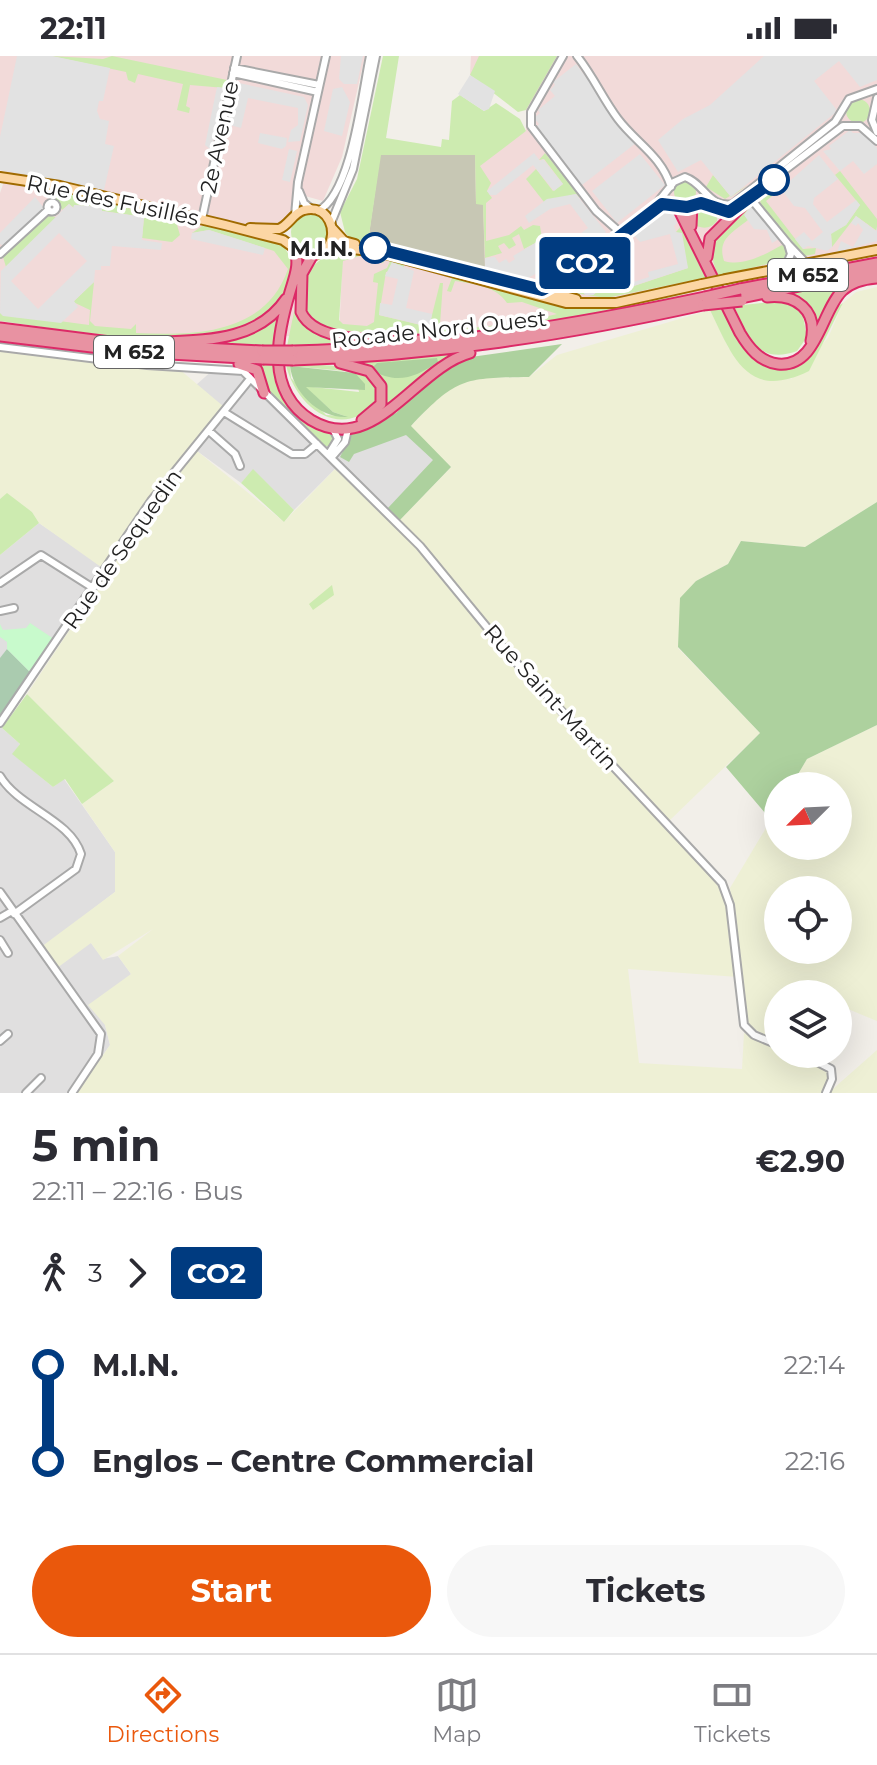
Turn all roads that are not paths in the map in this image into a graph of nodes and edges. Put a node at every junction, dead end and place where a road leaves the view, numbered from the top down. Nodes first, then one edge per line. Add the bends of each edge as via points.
1 (237, 56) edge
2 (370, 56) edge
3 (376, 56) edge
4 (562, 57) edge
5 (325, 59) edge
6 (579, 59) edge
7 (234, 70) junction
8 (319, 88) junction
9 (877, 89) edge
10 (861, 97) junction
11 (877, 98) edge
12 (843, 109) junction
13 (872, 112) junction
14 (856, 125) junction
15 (877, 132) edge
16 (877, 141) edge
17 (653, 155) junction
18 (0, 177) edge
19 (684, 177) junction
20 (298, 182) junction
21 (50, 185) junction
22 (670, 189) junction
23 (699, 189) junction
24 (748, 201) junction
25 (675, 203) junction
26 (693, 204) junction
27 (316, 210) junction
28 (202, 219) junction
29 (292, 219) junction
30 (225, 225) junction
31 (332, 226) junction
32 (630, 227) junction
33 (622, 234) junction
34 (788, 244) junction
35 (292, 247) junction
36 (326, 250) junction
37 (877, 250) edge
38 (701, 251) junction
39 (0, 254) edge
40 (312, 256) junction
41 (805, 262) junction
42 (877, 263) edge
43 (786, 266) junction
44 (303, 270) junction
45 (877, 270) edge
46 (572, 273) junction
47 (712, 275) junction
48 (877, 278) edge
49 (538, 290) junction
50 (290, 293) junction
51 (555, 294) junction
52 (741, 296) junction
53 (641, 297) junction
54 (544, 298) junction
55 (704, 301) junction
56 (0, 328) edge
57 (0, 336) edge
58 (486, 338) junction
59 (513, 342) junction
60 (0, 347) edge
61 (130, 348) junction
62 (807, 352) junction
63 (293, 356) junction
64 (255, 379) junction
65 (264, 393) joint
66 (224, 412) junction
67 (334, 425) junction
68 (348, 429) junction
69 (209, 431) junction
70 (317, 444) junction
71 (329, 457) junction
72 (240, 466) dead end
73 (0, 583) edge
74 (93, 588) junction
75 (14, 608) dead end
76 (0, 611) edge
77 (0, 723) edge
78 (0, 776) edge
79 (0, 892) edge
80 (13, 913) junction
81 (0, 918) edge
82 (0, 940) edge
83 (8, 953) dead end
84 (8, 1034) dead end
85 (764, 1039) edge
86 (0, 1041) edge
87 (829, 1068) edge
88 (41, 1078) dead end
89 (26, 1093) edge
90 (72, 1093) edge
91 (826, 1093) edge

1 - 7 street, 2e Avenue
2 - 27 street via 345,170 333,199
3 - 31 street via 353,169
4 - 6 street
4 - 33 street via 531,112 531,126 596,211
5 - 8 street
6 - 17 street via 617,118
7 - 8 street
7 - 28 street, 2e Avenue
8 - 20 street
9 - 10 street
10 - 12 street via 849,99
10 - 13 street
11 - 13 street
12 - 14 street via 845,118
12 - 23 street via 835,122 733,204 720,204
13 - 14 street via 866,123
13 - 15 street
14 - 16 street
14 - 24 street via 839,128
17 - 19 street via 671,173
17 - 22 street
18 - 21 main road, Rue des Fusillés
19 - 22 street
19 - 23 street
20 - 27 street via 301,198
20 - 29 street
21 - 28 main road, Rue des Fusillés
21 - 39 street via 49,206
22 - 25 street
22 - 32 street
23 - 26 street
24 - 26 street via 726,212
24 - 34 street
24 - 47 highway via 707,244
25 - 26 street
25 - 32 street via 661,204
25 - 38 highway
26 - 38 highway via 689,221
27 - 29 main road
27 - 31 main road
28 - 30 main road, Rue des Fusillés
29 - 30 main road via 276,230
29 - 35 main road
30 - 35 main road
31 - 36 main road
31 - 49 main road via 348,243 410,254
32 - 33 street
33 - 46 street
34 - 41 street
34 - 43 street
35 - 40 main road
35 - 50 highway via 297,268
36 - 40 main road
36 - 54 main road via 342,247 389,254
37 - 41 main road
38 - 47 highway
40 - 44 highway
41 - 43 main road
42 - 52 highway, M 652
43 - 53 main road, bridge
44 - 58 highway via 301,312 324,333 412,340
44 - 67 highway via 285,333 285,373 291,392 304,407
45 - 52 highway, M 652
46 - 49 street via 551,288
46 - 51 street
47 - 62 highway via 740,333 757,355 785,364
48 - 62 highway, M 652 via 842,291
49 - 51 main road
50 - 61 highway via 270,318 244,333
50 - 67 highway via 278,343 283,385 299,410
51 - 53 main road via 591,301
51 - 54 street
52 - 55 highway, bridge
52 - 62 highway via 779,296 800,303 813,325
53 - 54 main road via 598,305
55 - 58 highway, Rocade Nord Ouest / M 652
55 - 59 highway, Rocade Nord Ouest / M 652
56 - 61 highway, Rocade Nord Ouest / M 652
57 - 61 highway, Rocade Nord Ouest / M 652
58 - 63 highway, Rocade Nord Ouest / M 652
59 - 63 highway, Rocade Nord Ouest / M 652 via 373,357
59 - 68 highway via 448,361 382,416
60 - 64 street via 147,365 238,369
61 - 63 highway, Rocade Nord Ouest / M 652, bridge
61 - 64 highway via 243,364 257,370
63 - 67 highway via 356,366 377,378 382,396 376,410 361,421
64 - 65 highway
64 - 66 street, Rue de Sequedin
65 - 70 street, Rue Saint-Martin
66 - 69 street, Rue de Sequedin
66 - 70 street via 292,454 305,454
67 - 68 highway
67 - 71 street via 338,439
68 - 71 street via 345,442
69 - 72 street via 235,454
69 - 74 street, Rue de Sequedin via 151,501
70 - 71 street, Rue Saint-Martin
71 - 85 street, Rue Saint-Martin via 426,551 513,659 722,883 731,911 744,1025
73 - 74 street via 41,555
74 - 77 street, Rue de Sequedin
75 - 76 street
78 - 80 street via 81,854 76,869
79 - 80 street
80 - 81 street
80 - 90 street via 101,1034 98,1054
82 - 83 street
84 - 86 street
87 - 91 street via 832,1079
88 - 89 street

